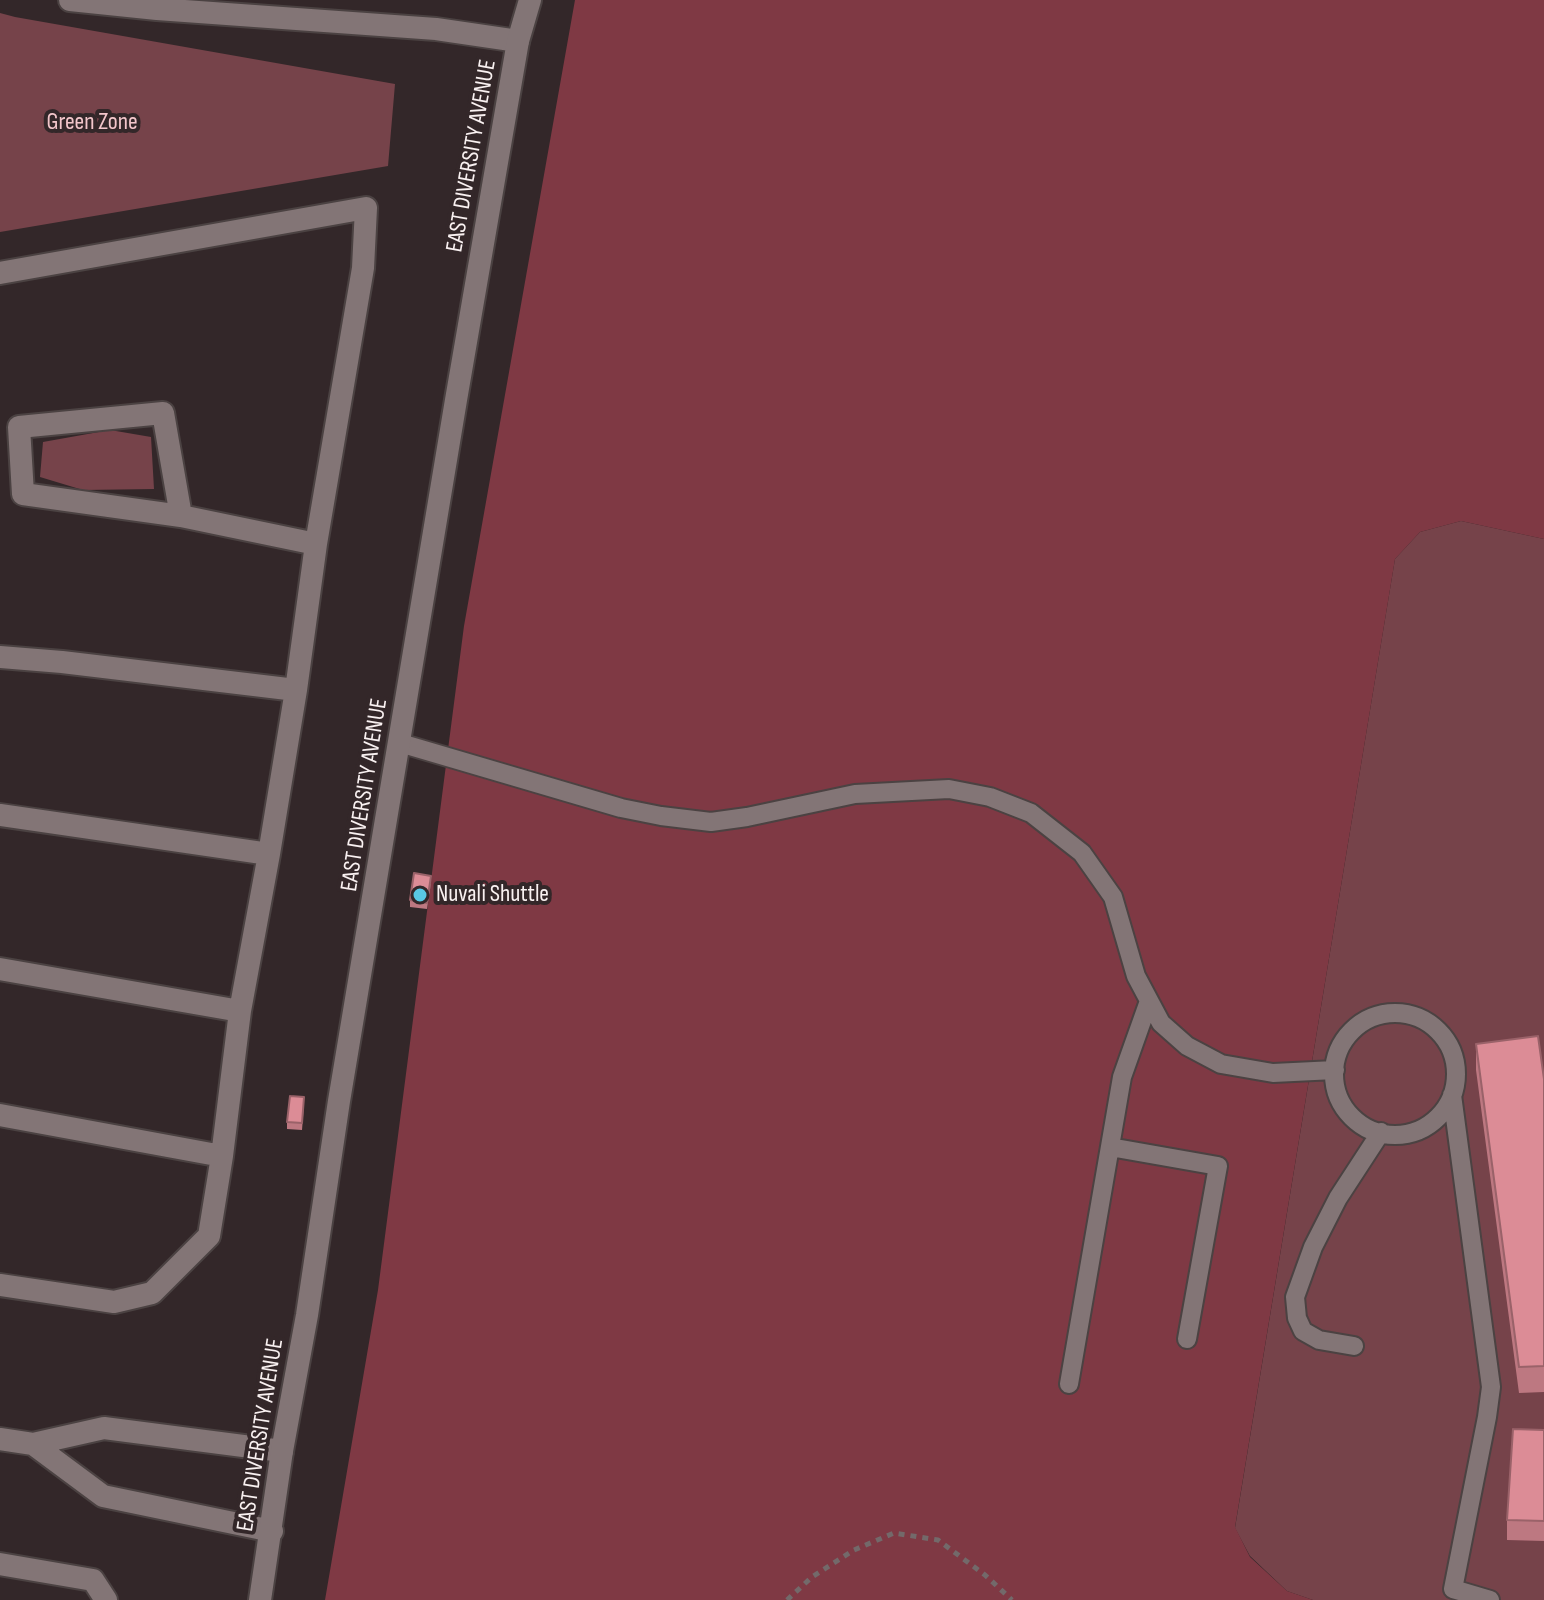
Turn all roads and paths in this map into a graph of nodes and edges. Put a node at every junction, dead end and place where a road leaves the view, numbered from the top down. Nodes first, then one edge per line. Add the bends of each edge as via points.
1 (70, 0) edge
2 (530, 0) edge
3 (518, 41) junction
4 (0, 273) edge
5 (181, 516) junction
6 (316, 544) junction
7 (0, 657) edge
8 (296, 690) junction
9 (400, 743) junction
10 (0, 815) edge
11 (269, 854) junction
12 (0, 969) edge
13 (1149, 1001) junction
14 (240, 1011) junction
15 (1335, 1070) junction
16 (1452, 1095) junction
17 (0, 1115) edge
18 (1381, 1132) junction
19 (1110, 1147) junction
20 (222, 1156) junction
21 (0, 1285) edge
22 (1187, 1339) dead end
23 (1354, 1346) dead end
24 (1069, 1384) dead end
25 (0, 1439) edge
26 (33, 1444) junction
27 (282, 1451) junction
28 (272, 1531) junction
29 (0, 1564) edge
30 (106, 1600) edge
31 (260, 1600) edge
32 (787, 1600) edge
33 (1012, 1600) edge
34 (1490, 1600) edge

1 - 3 street via 436,29
2 - 3 street, EAST DIVERSITY AVENUE
3 - 9 street, EAST DIVERSITY AVENUE
4 - 6 street via 366,208 363,268
5 - 5 street via 23,494 19,427 163,413
5 - 6 street
6 - 8 street
7 - 8 street
8 - 11 street
9 - 13 lane via 621,808 711,822 855,794 949,789 990,797 1031,813 1082,853 1113,897 1136,976
9 - 27 street, EAST DIVERSITY AVENUE
10 - 11 street
11 - 14 street
12 - 14 street
13 - 15 lane via 1161,1023 1187,1046 1221,1064 1273,1073
13 - 19 lane via 1122,1077
14 - 20 street
15 - 16 lane via 1343,1042 1357,1026 1375,1016 1414,1015 1432,1024 1450,1047 1457,1076
15 - 18 lane via 1340,1101 1352,1117
16 - 18 lane via 1428,1126 1409,1133
16 - 34 lane via 1491,1387 1453,1589
17 - 20 street
18 - 23 lane via 1338,1198 1295,1297 1303,1331 1319,1340
19 - 22 lane via 1218,1166
19 - 24 lane
20 - 21 street via 209,1236 152,1293 114,1302
25 - 26 street
26 - 27 street via 104,1428
26 - 28 street via 103,1496
27 - 28 street, EAST DIVERSITY AVENUE
28 - 31 street, EAST DIVERSITY AVENUE
29 - 30 street via 93,1580
32 - 33 path via 854,1550 894,1533 938,1540

